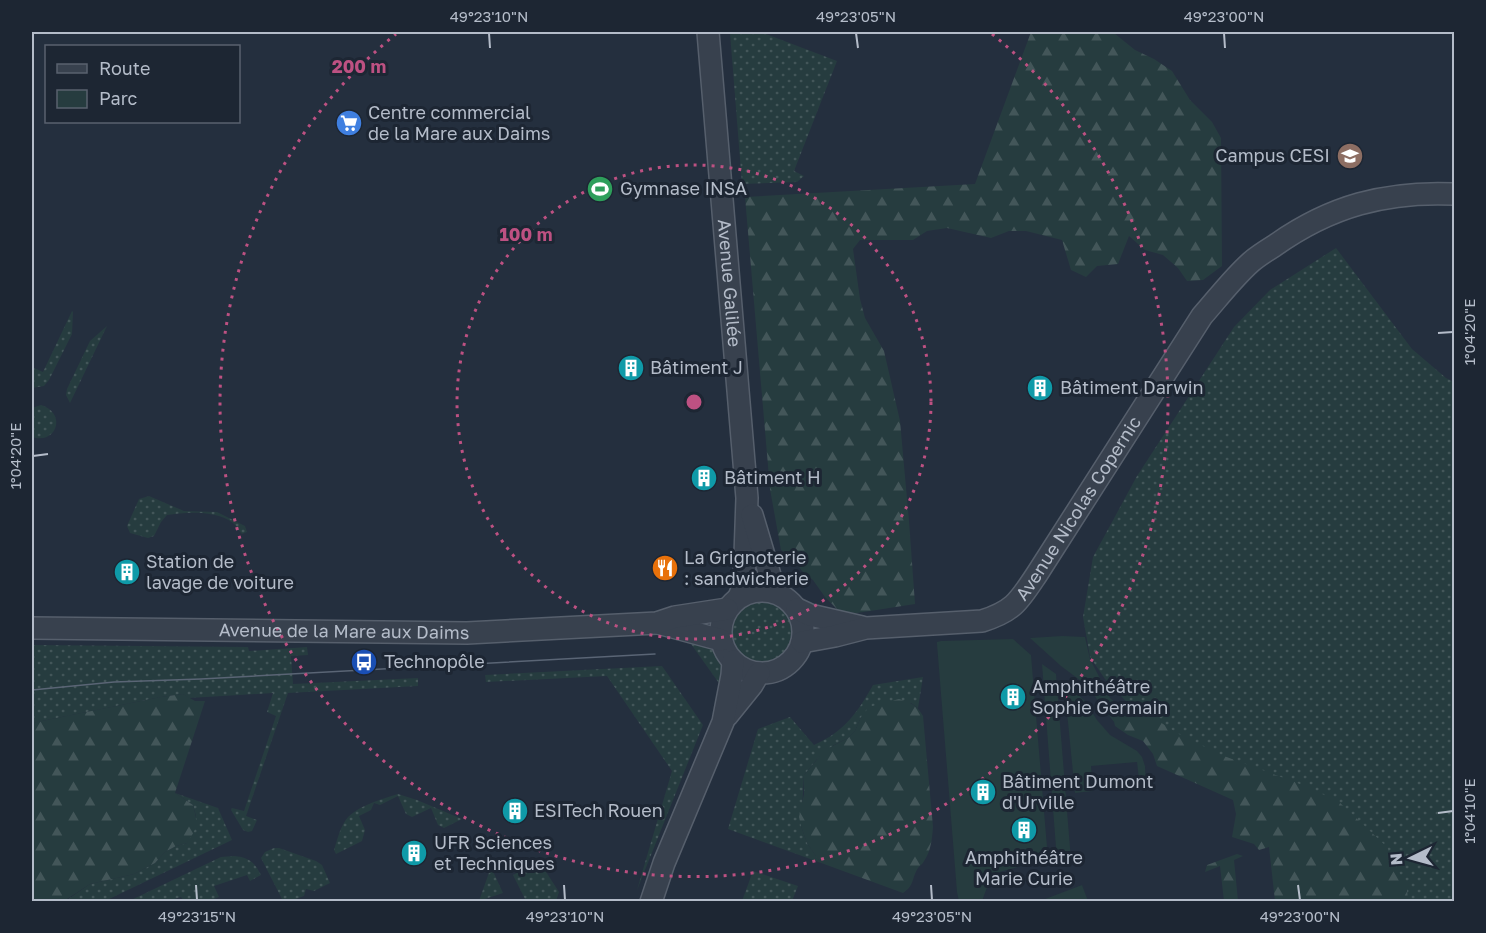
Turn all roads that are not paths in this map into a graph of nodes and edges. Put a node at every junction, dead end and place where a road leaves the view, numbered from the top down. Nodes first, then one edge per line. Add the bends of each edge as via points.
1 (708, 32) edge
2 (1455, 194) edge
3 (747, 498) junction
4 (775, 592) junction
5 (733, 603) junction
6 (797, 609) junction
7 (657, 623) junction
8 (32, 628) edge
9 (866, 628) junction
10 (721, 640) junction
11 (802, 642) junction
12 (733, 661) junction
13 (759, 673) junction
14 (723, 722) junction
15 (651, 902) edge

1 - 3 street, Avenue Galilée
2 - 9 street, Avenue Nicolas Copernic via 1420,194 1347,207 1293,233 1252,261 1202,316 1010,610 982,621
3 - 4 street, Avenue Galilée
3 - 5 street, Avenue Galilée via 744,584
4 - 5 street via 750,591
4 - 6 street
5 - 7 street, Avenue de la Mare aux Daims
5 - 10 street via 722,619
6 - 9 street, Avenue Nicolas Copernic
6 - 11 street via 802,620
7 - 8 street, Avenue de la Mare aux Daims via 467,633
7 - 10 street, Avenue de la Mare aux Daims
9 - 11 street, Avenue Nicolas Copernic
10 - 12 street
11 - 13 street via 790,663 779,670
12 - 13 street via 740,668
12 - 14 street
13 - 14 street
14 - 15 street

